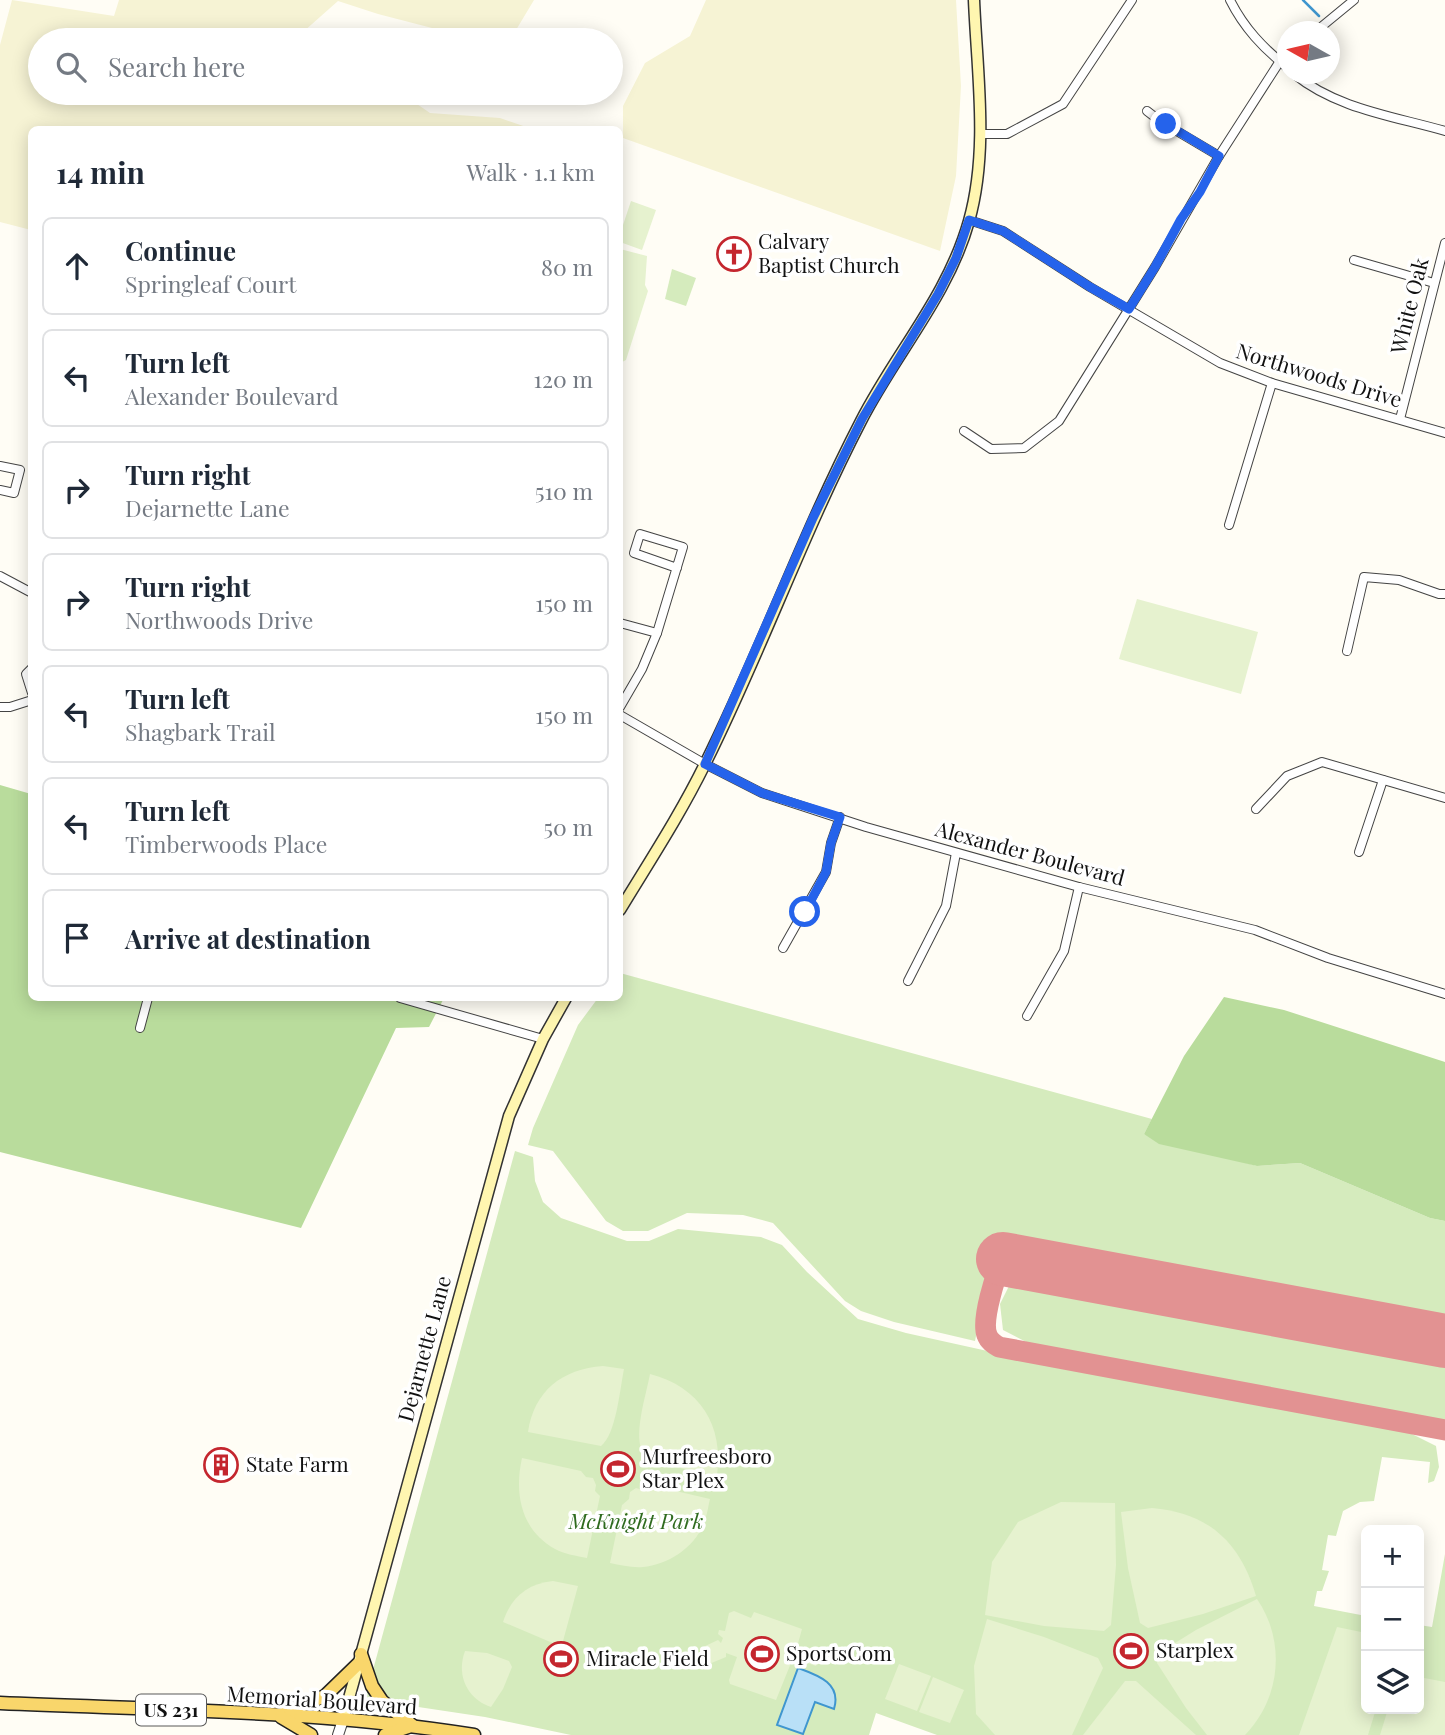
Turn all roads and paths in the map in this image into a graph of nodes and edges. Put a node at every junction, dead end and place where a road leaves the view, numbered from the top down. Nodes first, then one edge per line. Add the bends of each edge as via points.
1 (974, 0) edge
2 (1132, 0) edge
3 (1230, 0) edge
4 (1354, 0) edge
5 (1328, 21) edge
6 (1277, 58) edge
7 (1277, 66) edge
8 (1307, 84) edge
9 (1147, 111) dead end
10 (1445, 131) edge
11 (981, 134) junction
12 (1219, 156) junction
13 (969, 220) junction
14 (1445, 243) edge
15 (1354, 260) dead end
16 (1434, 283) junction
17 (1129, 309) junction
18 (1272, 383) junction
19 (1400, 419) junction
20 (964, 431) dead end
21 (1445, 433) edge
22 (0, 466) edge
23 (0, 490) edge
24 (1229, 525) dead end
25 (677, 568) junction
26 (0, 576) edge
27 (28, 591) edge
28 (1445, 594) edge
29 (623, 624) edge
30 (657, 634) junction
31 (1347, 651) dead end
32 (28, 701) edge
33 (623, 702) edge
34 (0, 708) edge
35 (623, 717) edge
36 (705, 764) junction
37 (1383, 780) junction
38 (1445, 798) edge
39 (1256, 809) dead end
40 (840, 817) junction
41 (1359, 852) dead end
42 (956, 853) junction
43 (1079, 887) junction
44 (623, 905) edge
45 (783, 948) dead end
46 (908, 981) dead end
47 (1445, 994) edge
48 (147, 1001) edge
49 (410, 1001) edge
50 (564, 1001) edge
51 (1027, 1016) dead end
52 (139, 1028) dead end
53 (543, 1039) junction
54 (359, 1659) junction
55 (0, 1703) edge
56 (277, 1715) junction
57 (343, 1720) junction
58 (413, 1726) junction
59 (311, 1735) edge
60 (338, 1735) edge
61 (385, 1735) edge
62 (474, 1735) edge

1 - 11 main road
2 - 11 street via 1063,104 1007,134
3 - 6 street via 1256,41
4 - 5 street
7 - 12 street
8 - 10 street via 1368,112
9 - 12 street
11 - 13 main road
12 - 17 street
13 - 17 street, Northwoods Drive via 1003,231
13 - 36 main road via 938,294 862,419 813,518
14 - 16 street, White Oak
15 - 16 street
16 - 19 street, White Oak
17 - 18 street, Northwoods Drive via 1220,363
17 - 20 street via 1059,421 1024,448 991,449
18 - 19 street, Northwoods Drive
18 - 24 street
19 - 21 street, Northwoods Drive
22 - 23 street via 20,470 14,493
25 - 25 street via 683,547 640,534 634,553
25 - 30 street
26 - 27 street
28 - 31 street via 1399,580 1364,577
29 - 30 street
30 - 33 street
32 - 34 street
35 - 36 street, Alexander Boulevard
36 - 40 street, Alexander Boulevard via 762,793
36 - 44 main road
37 - 38 street
37 - 39 street via 1322,762 1287,776
37 - 41 street
40 - 42 street, Alexander Boulevard
40 - 45 street via 826,872
42 - 43 street, Alexander Boulevard
42 - 46 street via 946,906
43 - 47 street, Alexander Boulevard via 1255,930
43 - 51 street via 1064,951
48 - 52 street
49 - 53 street
50 - 53 main road, Dejarnette Lane
53 - 54 main road, Dejarnette Lane via 509,1116
54 - 56 main road via 325,1696
54 - 57 main road, Dejarnette Lane
54 - 58 main road via 382,1701
55 - 56 main road, Memorial Boulevard / US 231
56 - 57 main road, Memorial Boulevard / US 231
56 - 59 main road
57 - 58 main road, Memorial Boulevard / US 231
57 - 60 street
58 - 61 main road
58 - 62 main road, Memorial Boulevard / US 231

